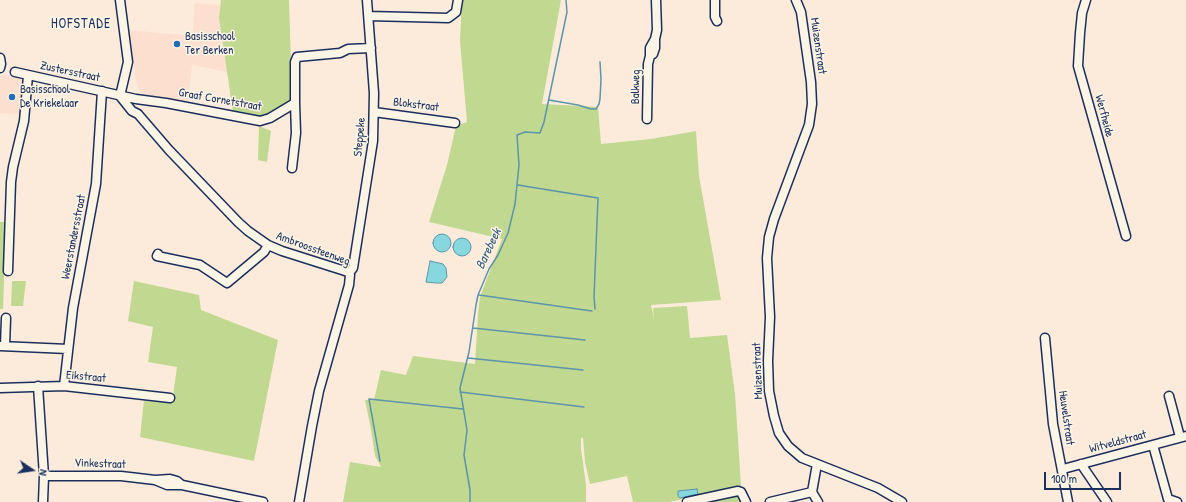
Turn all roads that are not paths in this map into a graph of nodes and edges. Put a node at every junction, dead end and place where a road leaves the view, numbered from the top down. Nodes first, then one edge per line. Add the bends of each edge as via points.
1 (120, 0) edge
2 (367, 0) edge
3 (458, 0) edge
4 (656, 0) edge
5 (715, 0) edge
6 (796, 0) edge
7 (1086, 0) edge
8 (369, 16) junction
9 (718, 21) dead end
10 (371, 48) junction
11 (0, 58) edge
12 (0, 68) edge
13 (16, 72) dead end
14 (28, 76) junction
15 (102, 91) junction
16 (120, 96) junction
17 (136, 99) junction
18 (295, 103) junction
19 (374, 112) junction
20 (138, 114) junction
21 (647, 119) dead end
22 (455, 122) dead end
23 (292, 168) dead end
24 (1126, 236) dead end
25 (268, 245) junction
26 (158, 254) dead end
27 (8, 270) dead end
28 (349, 273) junction
29 (6, 318) dead end
30 (1045, 338) dead end
31 (2, 346) edge
32 (68, 349) junction
33 (38, 386) junction
34 (64, 386) junction
35 (0, 388) edge
36 (1169, 396) dead end
37 (170, 398) dead end
38 (1183, 436) edge
39 (1154, 445) junction
40 (817, 464) junction
41 (1081, 464) junction
42 (1062, 469) junction
43 (44, 476) junction
44 (812, 492) junction
45 (43, 502) edge
46 (263, 502) edge
47 (300, 502) edge
48 (687, 502) edge
49 (746, 502) edge
50 (770, 502) edge
51 (818, 502) edge
52 (902, 502) edge
53 (1068, 502) edge
54 (1107, 502) edge
55 (1177, 502) edge

1 - 16 street via 128,62
2 - 8 street, Steppeke
3 - 8 street via 456,12 448,18
4 - 21 street, Balkweg via 658,22 648,64
5 - 9 street via 715,17
6 - 40 street, Muizenstraat via 801,12 812,92 809,125 769,237 768,360 770,391 779,434 802,458
7 - 24 street, Werfheide via 1082,14 1078,66
8 - 10 street, Steppeke
10 - 18 street via 296,57
10 - 19 street, Steppeke
11 - 12 street
13 - 14 street, Zustersstraat
14 - 15 street, Zustersstraat
14 - 27 street via 24,121 11,182
15 - 16 street, Zustersstraat
15 - 32 street, Weerstandersstraat via 96,184
16 - 17 street
16 - 20 street, Ambroossteenweg via 132,111
17 - 18 street, Graaf Cornetstraat via 260,121
17 - 20 street
18 - 23 street via 296,133
19 - 22 street, Blokstraat
19 - 28 street, Steppeke via 369,170
20 - 25 street, Ambroossteenweg via 238,222
25 - 26 street via 264,252 228,283 200,265 157,256
25 - 28 street, Ambroossteenweg
28 - 47 street, Ambroossteenweg via 349,285 319,391
29 - 31 street
30 - 42 street, Heuvelstraat via 1053,424
31 - 32 street
32 - 34 street, Weerstandersstraat
33 - 34 street, Eikstraat
33 - 35 street, Eikstraat
33 - 43 street
34 - 37 street, Eikstraat
36 - 38 street, Witveldstraat
38 - 39 street, Witveldstraat
39 - 41 street, Witveldstraat
39 - 55 street via 1168,499
40 - 44 street
40 - 52 street, Muizenstraat via 878,488
41 - 42 street, Witveldstraat
41 - 54 street
42 - 53 street, Heuvelstraat
43 - 45 street
43 - 46 street, Vinkestraat via 170,479 182,485
44 - 50 street
44 - 51 street
48 - 49 street via 741,492

